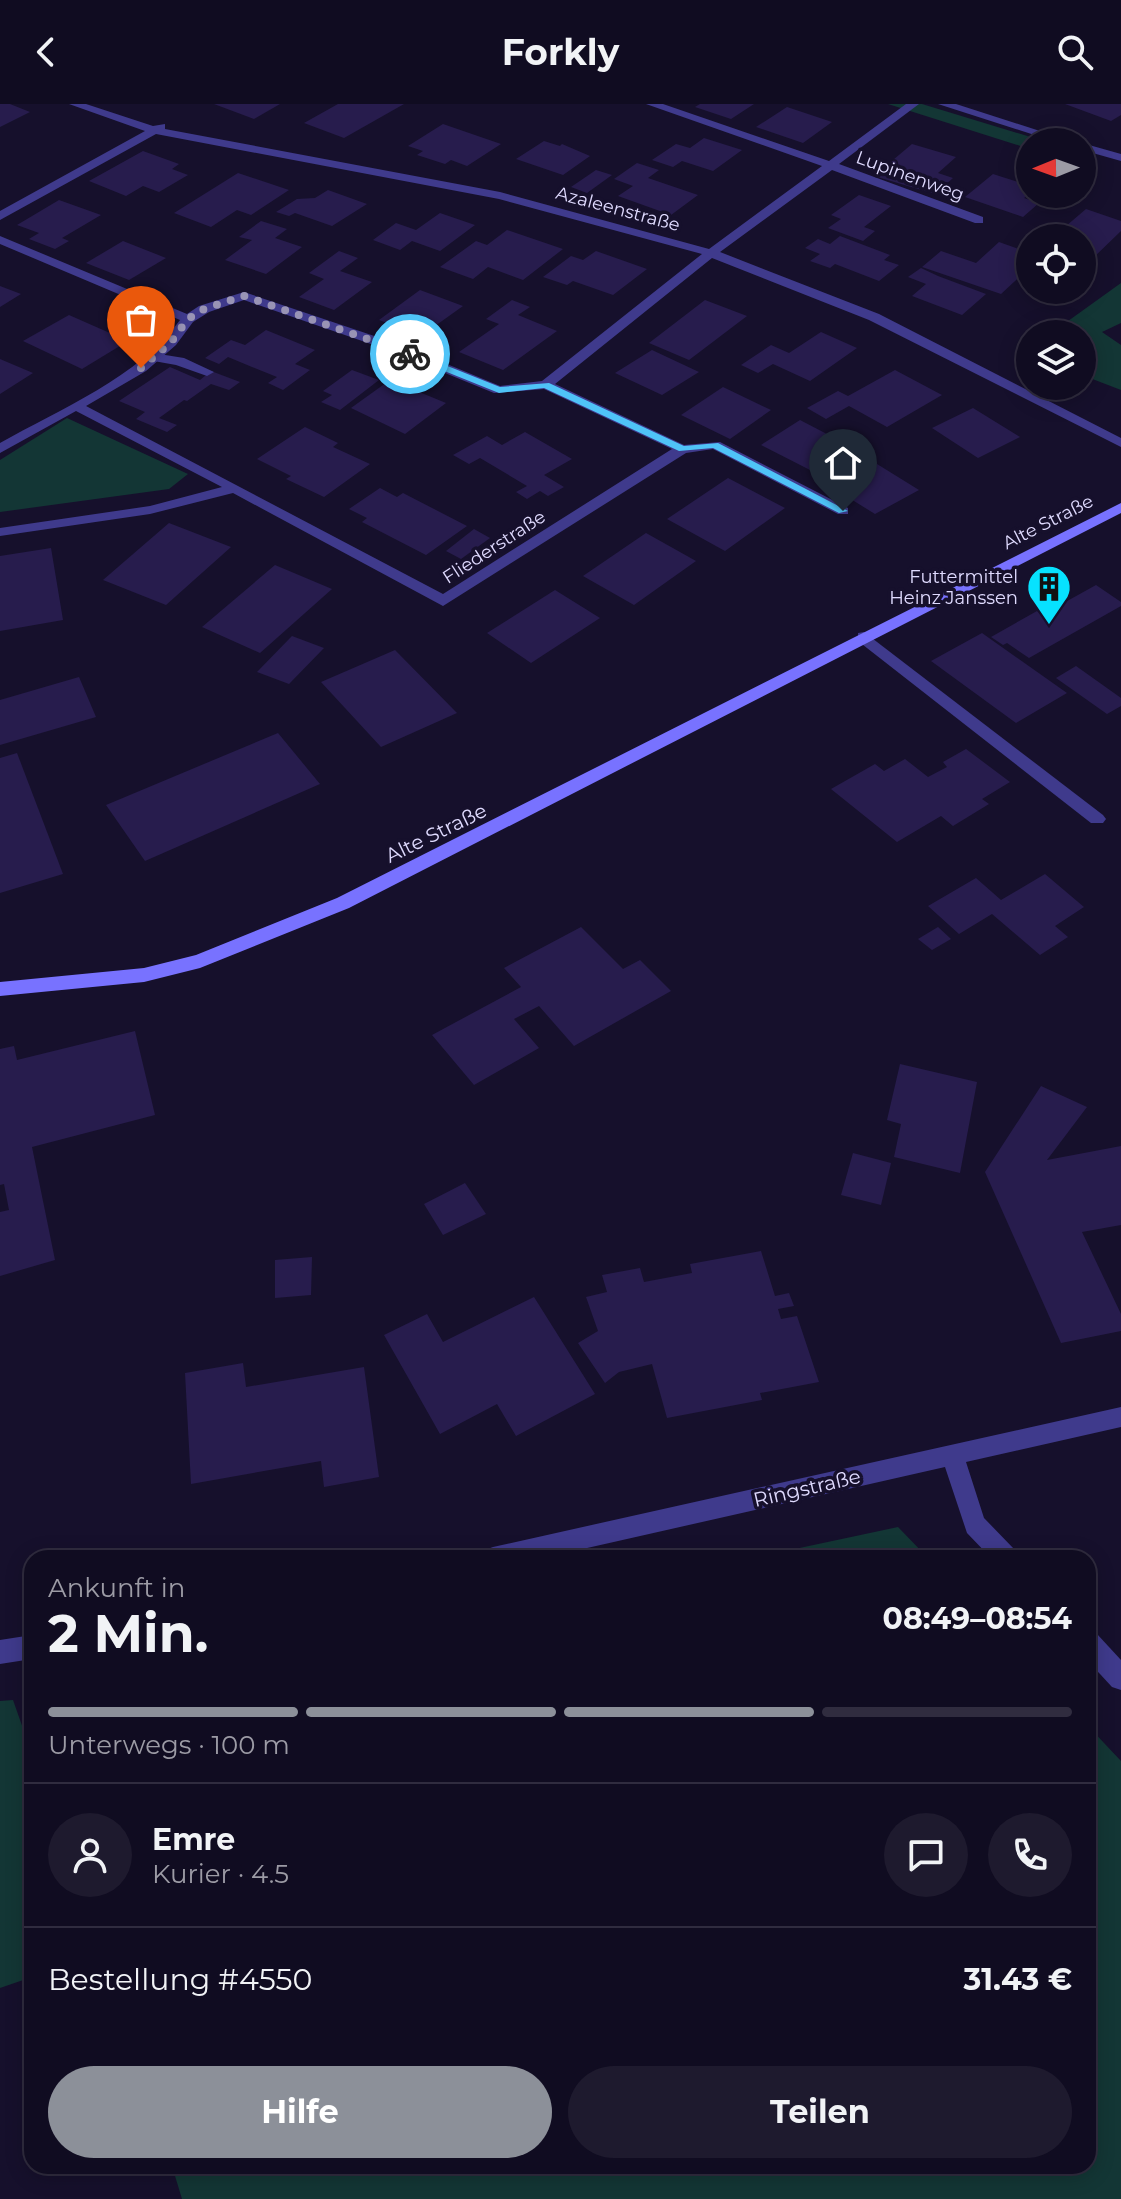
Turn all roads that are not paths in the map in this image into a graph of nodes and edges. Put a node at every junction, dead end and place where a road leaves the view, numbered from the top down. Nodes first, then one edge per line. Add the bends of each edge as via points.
1 (75, 104) edge
2 (652, 104) edge
3 (913, 104) edge
4 (944, 104) edge
5 (172, 121) dead end
6 (1022, 128) edge
7 (154, 130) junction
8 (1096, 150) edge
9 (1121, 158) edge
10 (830, 165) junction
11 (0, 216) edge
12 (979, 220) dead end
13 (0, 240) edge
14 (711, 253) junction
15 (188, 319) junction
16 (153, 357) junction
17 (207, 372) dead end
18 (546, 385) junction
19 (76, 406) junction
20 (1121, 443) edge
21 (0, 449) edge
22 (682, 449) junction
23 (235, 488) junction
24 (1121, 507) edge
25 (843, 511) dead end
26 (0, 532) edge
27 (864, 637) junction
28 (1097, 819) dead end
29 (0, 989) edge
30 (1121, 1417) edge
31 (952, 1454) junction
32 (528, 1550) edge
33 (999, 1550) edge
34 (24, 1648) edge
35 (1096, 1651) edge
36 (0, 1652) edge
37 (1121, 1678) edge

1 - 7 street, Azaleenstraße
2 - 10 street
3 - 10 street, Lupinenweg
4 - 6 street
5 - 7 street
7 - 11 street
7 - 14 street, Azaleenstraße via 500,196
8 - 9 street
10 - 12 street, Lupinenweg
10 - 14 street, Lupinenweg
13 - 15 street
14 - 18 street
14 - 20 street, Azaleenstraße via 874,317
15 - 16 street
15 - 18 street via 244,296 499,390
16 - 17 street
16 - 19 street
18 - 22 street
19 - 21 street
19 - 23 street, Fliederstraße
22 - 23 street, Fliederstraße via 443,601
22 - 25 street via 715,445
23 - 26 street via 150,510
24 - 27 street, Alte Straße
27 - 28 street
27 - 29 street, Alte Straße via 445,854 241,946 144,975
30 - 31 street, Ringstraße
31 - 32 street, Ringstraße
31 - 33 street via 975,1525
34 - 36 street
35 - 37 street

